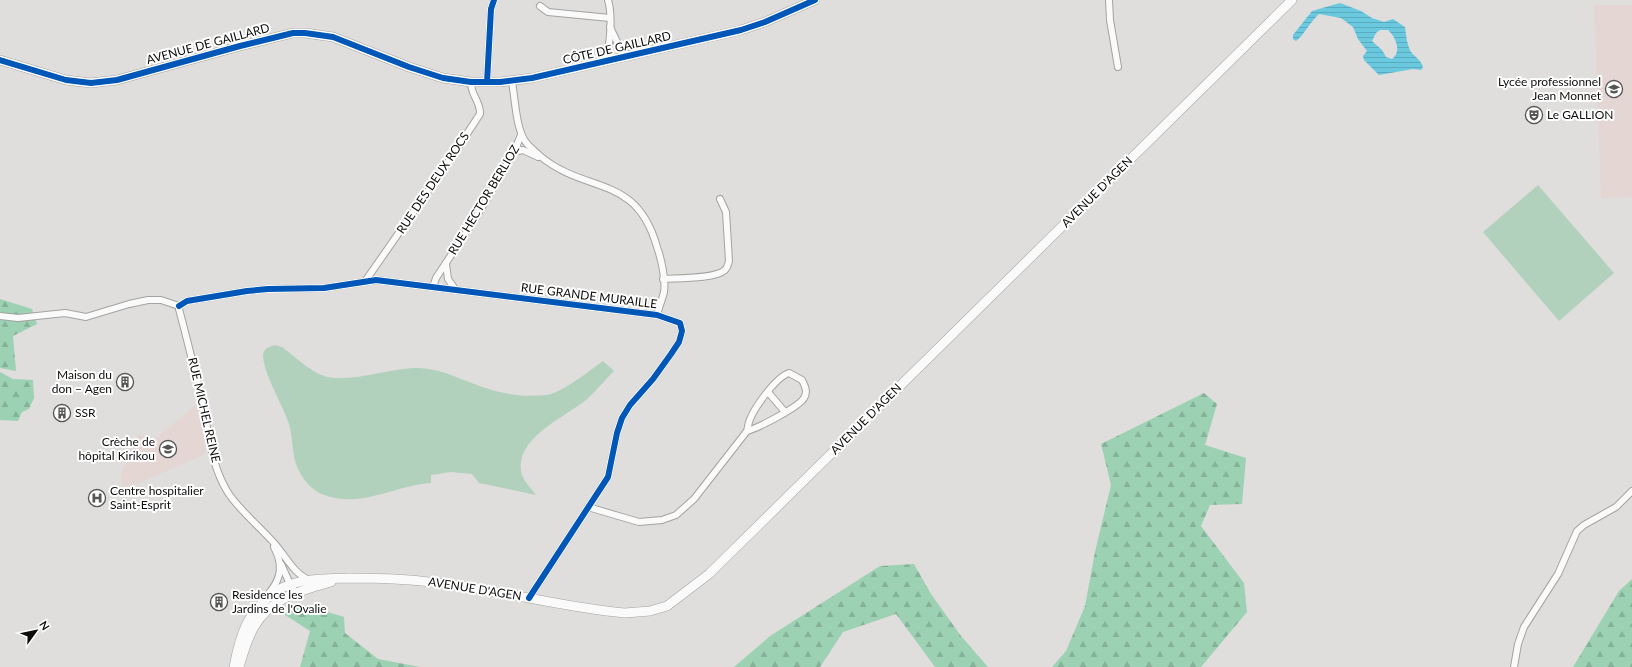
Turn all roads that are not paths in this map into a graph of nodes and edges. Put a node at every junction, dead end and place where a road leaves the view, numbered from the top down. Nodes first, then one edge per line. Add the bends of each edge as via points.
1 (494, 0) edge
2 (608, 0) edge
3 (814, 0) edge
4 (1109, 0) edge
5 (1292, 0) edge
6 (540, 6) dead end
7 (610, 18) junction
8 (610, 25) junction
9 (628, 56) junction
10 (0, 60) edge
11 (600, 62) junction
12 (1118, 67) dead end
13 (418, 70) joint
14 (471, 82) junction
15 (487, 82) junction
16 (512, 82) junction
17 (521, 135) junction
18 (514, 152) junction
19 (551, 165) junction
20 (720, 199) dead end
21 (446, 264) junction
22 (663, 279) junction
23 (366, 280) junction
24 (433, 287) junction
25 (455, 289) junction
26 (179, 306) junction
27 (657, 315) junction
28 (0, 316) edge
29 (768, 392) junction
30 (785, 412) junction
31 (747, 431) junction
32 (1632, 491) edge
33 (588, 507) junction
34 (259, 526) junction
35 (281, 564) junction
36 (292, 566) junction
37 (346, 578) junction
38 (310, 580) junction
39 (294, 585) junction
40 (304, 590) junction
41 (529, 598) junction
42 (259, 605) junction
43 (248, 638) junction
44 (234, 667) edge
45 (239, 667) edge
46 (1514, 667) edge

1 - 15 street via 491,9
2 - 7 street
3 - 9 main road, CÔTE DE GAILLARD via 741,30
4 - 12 street
5 - 41 main road, AVENUE D'AGEN via 694,587 667,606 650,612 618,612
6 - 7 street via 548,12
7 - 8 street
8 - 9 street via 618,44
8 - 11 street via 607,50
9 - 11 main road, CÔTE DE GAILLARD
10 - 13 main road, AVENUE DE GAILLARD via 66,80 91,83 117,80 240,46 293,33 305,33 332,37
11 - 16 main road, CÔTE DE GAILLARD
13 - 14 main road, CÔTE DE GAILLARD via 443,78
14 - 15 main road, CÔTE DE GAILLARD
14 - 23 street, RUE DES DEUX ROCS via 480,114
15 - 16 main road, CÔTE DE GAILLARD
16 - 17 street
17 - 18 street, RUE HECTOR BERLIOZ
17 - 19 street via 530,147
18 - 19 street via 523,150
18 - 21 street, RUE HECTOR BERLIOZ
19 - 22 street via 630,199 646,219 654,236
20 - 22 street via 726,212 728,267 716,275
21 - 24 street, RUE HECTOR BERLIOZ
21 - 25 street, RUE HECTOR BERLIOZ via 448,279
22 - 27 street via 664,290
23 - 24 street, RUE GRANDE MURAILLE
23 - 26 street, RUE GRANDE MURAILLE via 324,288 246,292 187,301
24 - 25 street, RUE GRANDE MURAILLE
25 - 27 street, RUE GRANDE MURAILLE
26 - 28 street via 160,300 148,300 86,317 65,313 18,318
26 - 34 street, RUE MICHEL REINE via 214,460 230,496
27 - 33 street, RUE GRANDE MURAILLE via 680,323 682,331 679,342 622,418 608,477
29 - 30 street
29 - 30 street via 786,374 794,374 802,380 806,390 804,398
29 - 31 street via 753,414
30 - 31 street
31 - 33 street via 694,499 676,515 662,520 639,522
32 - 46 street via 1616,507 1584,525 1577,532 1558,574 1524,627
33 - 41 street, RUE GRANDE MURAILLE
34 - 35 street, RUE MICHEL REINE via 272,543
34 - 36 street, RUE MICHEL REINE
35 - 39 street, RUE MICHEL REINE
35 - 42 street via 277,582
36 - 38 street, RUE MICHEL REINE
36 - 39 street, RUE MICHEL REINE
37 - 38 main road, AVENUE D'AGEN
37 - 40 main road, AVENUE D'AGEN
37 - 41 main road, AVENUE D'AGEN via 414,580
38 - 39 main road, AVENUE D'AGEN
39 - 40 street
39 - 42 main road, AVENUE D'AGEN via 276,591
39 - 43 street via 272,598 252,620 247,630
40 - 43 main road, AVENUE D'AGEN via 275,603 257,622
42 - 44 main road, AVENUE D'AGEN via 243,629
43 - 45 main road, AVENUE D'AGEN

